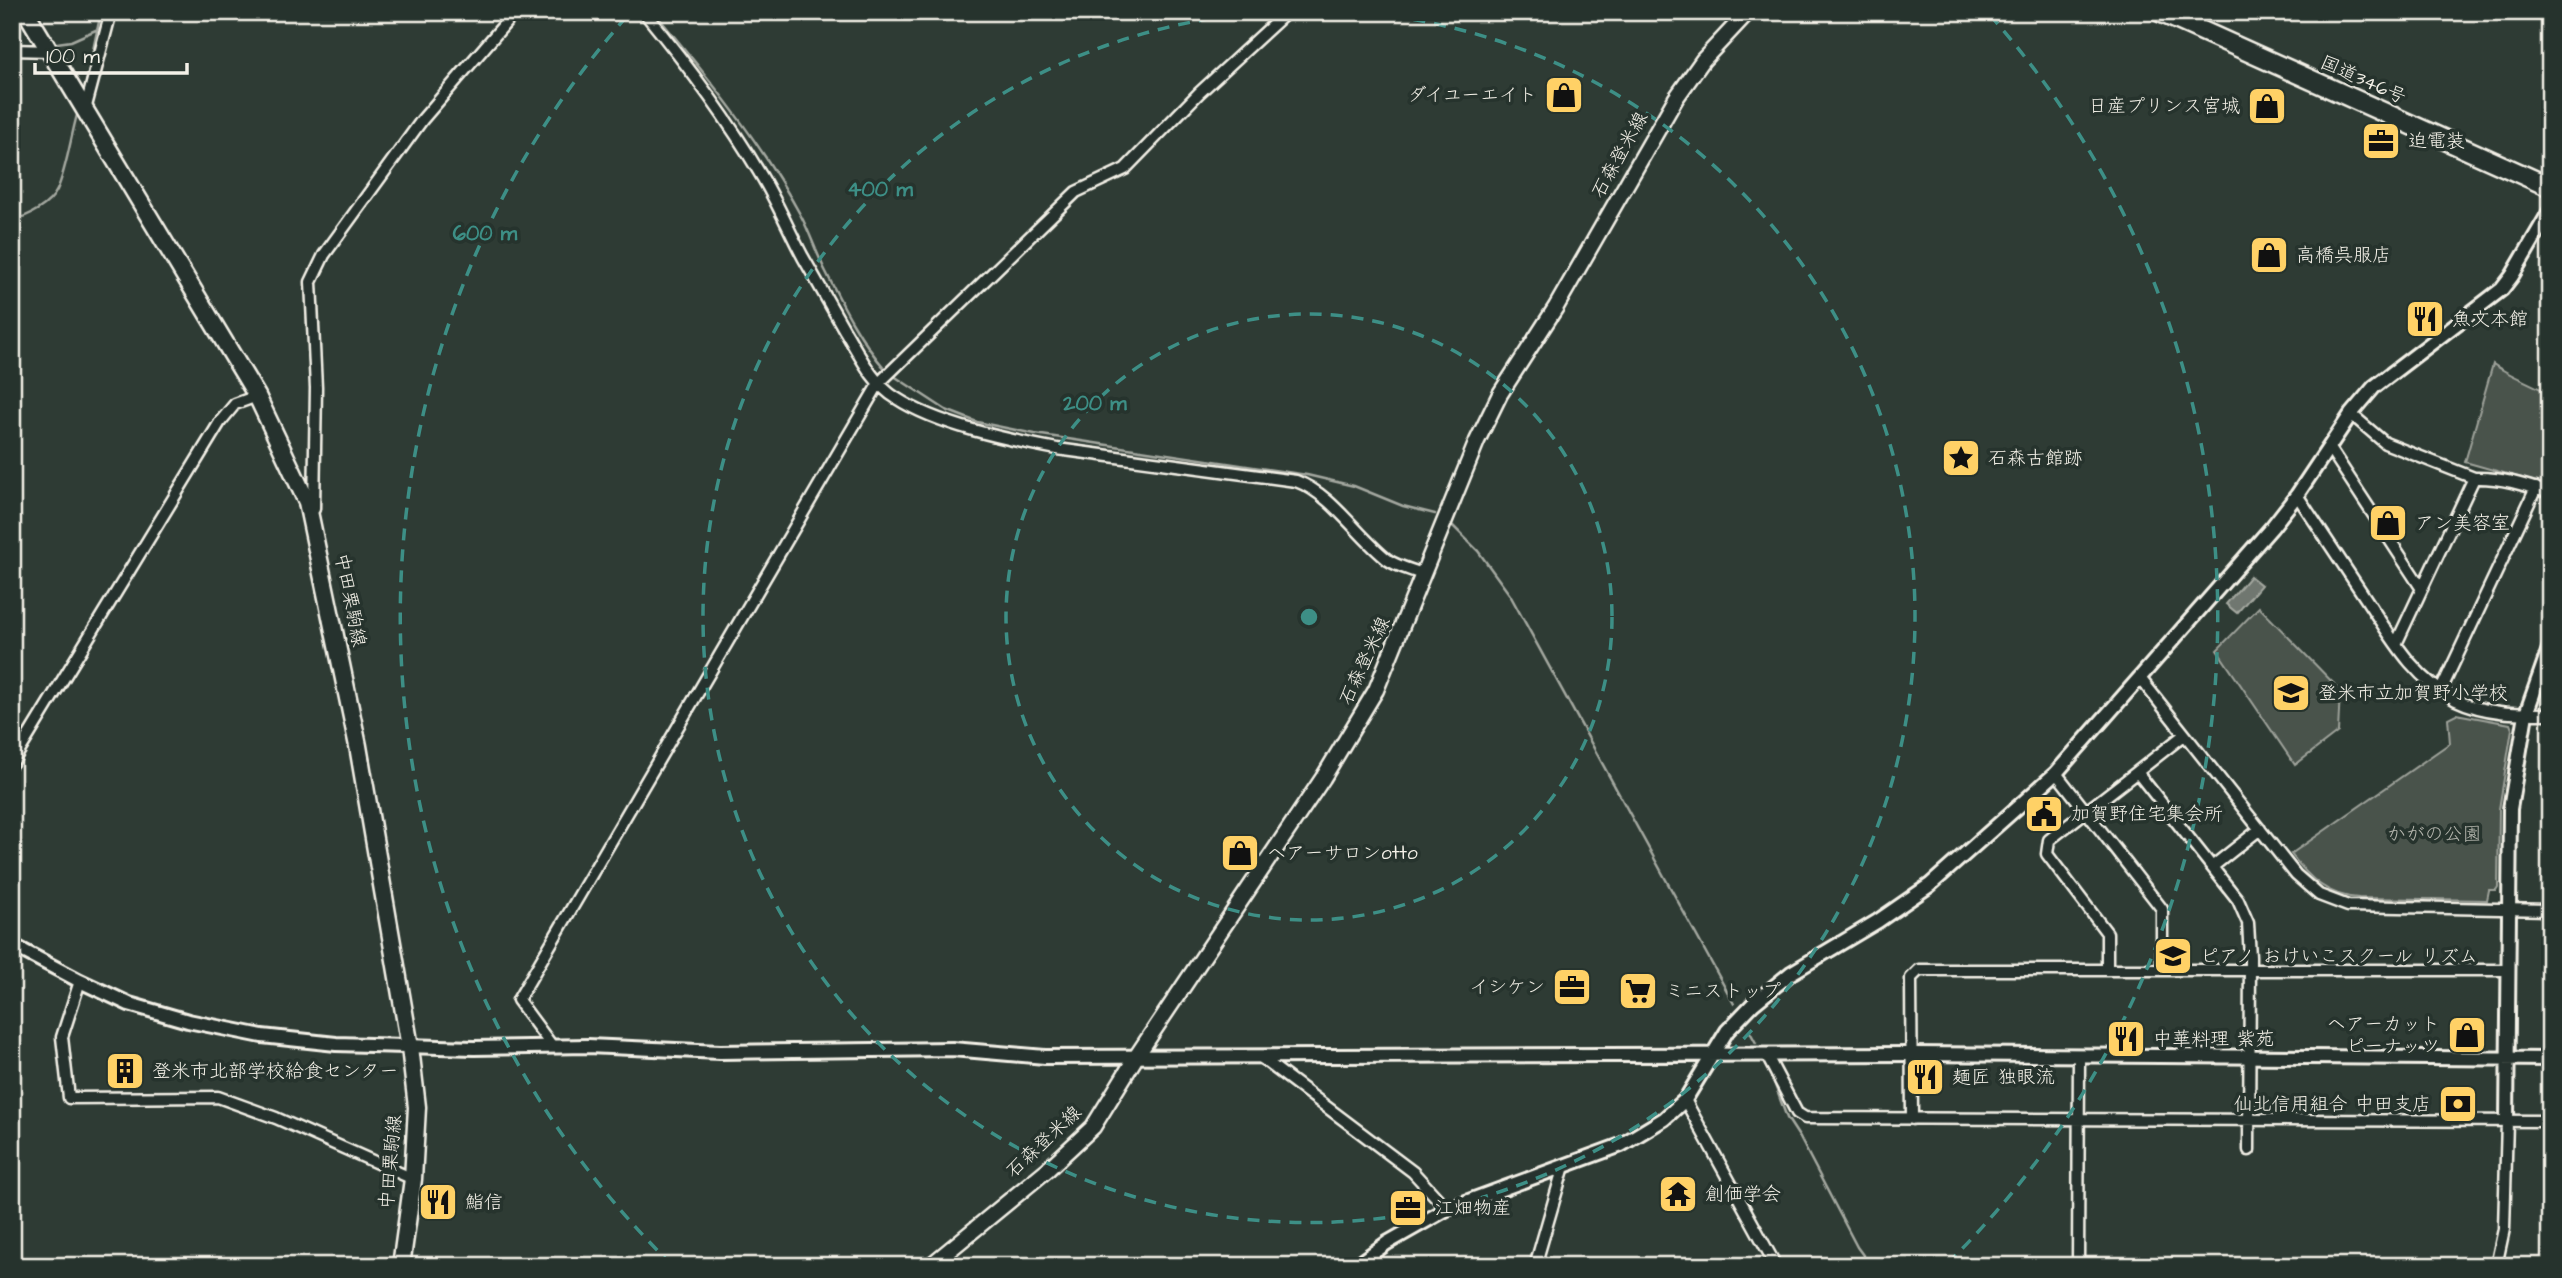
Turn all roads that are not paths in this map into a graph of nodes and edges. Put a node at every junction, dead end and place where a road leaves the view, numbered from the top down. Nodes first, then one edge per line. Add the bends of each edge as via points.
1 (26, 12) edge
2 (111, 12) edge
3 (515, 12) edge
4 (644, 12) edge
5 (1287, 12) edge
6 (1748, 12) edge
7 (2160, 12) edge
8 (47, 47) junction
9 (12, 50) edge
10 (85, 111) junction
11 (2550, 187) edge
12 (2550, 211) edge
13 (882, 380) junction
14 (257, 396) junction
15 (2351, 414) junction
16 (2329, 447) junction
17 (2474, 478) junction
18 (2536, 488) junction
19 (2550, 493) edge
20 (2297, 495) junction
21 (314, 529) junction
22 (1424, 575) junction
23 (2422, 589) junction
24 (2396, 644) junction
25 (2550, 646) edge
26 (2140, 678) junction
27 (2441, 690) junction
28 (2526, 714) junction
29 (2550, 714) edge
30 (2184, 734) junction
31 (12, 763) edge
32 (2137, 772) junction
33 (2056, 773) junction
34 (2086, 812) junction
35 (2260, 829) junction
36 (2212, 867) junction
37 (2507, 910) junction
38 (2550, 910) edge
39 (12, 945) edge
40 (2162, 968) junction
41 (2107, 969) junction
42 (2250, 969) junction
43 (2507, 970) junction
44 (80, 981) junction
45 (552, 1045) junction
46 (410, 1046) junction
47 (1912, 1054) junction
48 (1259, 1056) junction
49 (1767, 1056) junction
50 (1136, 1057) junction
51 (1710, 1057) junction
52 (2079, 1057) junction
53 (2248, 1058) junction
54 (2507, 1058) junction
55 (2550, 1059) edge
56 (1685, 1100) junction
57 (1912, 1119) junction
58 (2080, 1119) junction
59 (2248, 1120) junction
60 (2507, 1121) junction
61 (2550, 1121) edge
62 (2249, 1150) dead end
63 (1564, 1166) junction
64 (413, 1179) junction
65 (1447, 1209) junction
66 (401, 1266) edge
67 (930, 1266) edge
68 (1355, 1266) edge
69 (1535, 1266) edge
70 (1776, 1266) edge
71 (2078, 1266) edge
72 (2496, 1266) edge

1 - 8 main road, 中田栗駒線
2 - 10 street
3 - 21 street via 422,120 324,255 311,282 316,388
4 - 13 street via 759,171 866,367
5 - 13 street via 1125,169 1076,192
6 - 22 main road, 石森登米線 via 1703,60 1676,98 1556,307 1500,394
7 - 11 highway, 国道346号
8 - 9 street
8 - 10 main road, 中田栗駒線
10 - 14 main road, 中田栗駒線
12 - 15 street via 2502,289 2374,387
13 - 22 street via 895,398 919,410 1019,442 1296,481 1318,491 1390,562
13 - 45 street via 518,1000
14 - 21 main road, 中田栗駒線 via 307,502
14 - 31 street via 236,404 220,422
15 - 16 street
15 - 17 street via 2385,443
16 - 20 street
16 - 23 street
17 - 18 street
17 - 23 street
18 - 19 street
18 - 27 street
20 - 24 street
20 - 26 street
21 - 46 main road, 中田栗駒線 via 358,746
22 - 50 main road, 石森登米線 via 1365,711
23 - 24 street
24 - 27 street via 2423,678
25 - 28 street
26 - 30 street
26 - 33 street
27 - 28 street via 2478,708
28 - 29 street
28 - 37 street via 2510,809
30 - 32 street
30 - 35 street
32 - 34 street
32 - 36 street
33 - 34 street
33 - 51 street via 1930,884 1791,973 1738,1018
34 - 40 street via 2162,909
34 - 41 street via 2049,840 2047,854 2107,933
35 - 36 street
35 - 37 street via 2303,883 2338,904
36 - 42 street via 2244,912
37 - 38 street
37 - 43 street
39 - 44 street
40 - 41 street
40 - 42 street
41 - 47 street via 1919,970 1911,978
42 - 43 street
42 - 53 street
43 - 54 street
44 - 46 street via 129,1004 262,1036
44 - 64 street via 62,1037 69,1098 219,1097
45 - 46 street
45 - 50 street via 720,1052 952,1049 1045,1057
46 - 64 main road, 中田栗駒線 via 417,1107
47 - 49 street
47 - 52 street
47 - 57 street
48 - 50 street
48 - 51 street
48 - 65 street via 1413,1171
49 - 51 street
49 - 57 street via 1797,1113 1805,1118
50 - 67 main road, 石森登米線 via 1093,1127
51 - 56 street
52 - 53 street
52 - 58 street
53 - 54 street
53 - 59 street
54 - 55 street
54 - 60 street
56 - 63 street via 1635,1138
56 - 70 street
57 - 58 street
58 - 59 street
58 - 71 street
59 - 60 street
59 - 62 street
60 - 61 street
60 - 72 street via 2504,1229
63 - 65 street
63 - 69 street
64 - 66 main road, 中田栗駒線
65 - 68 street

